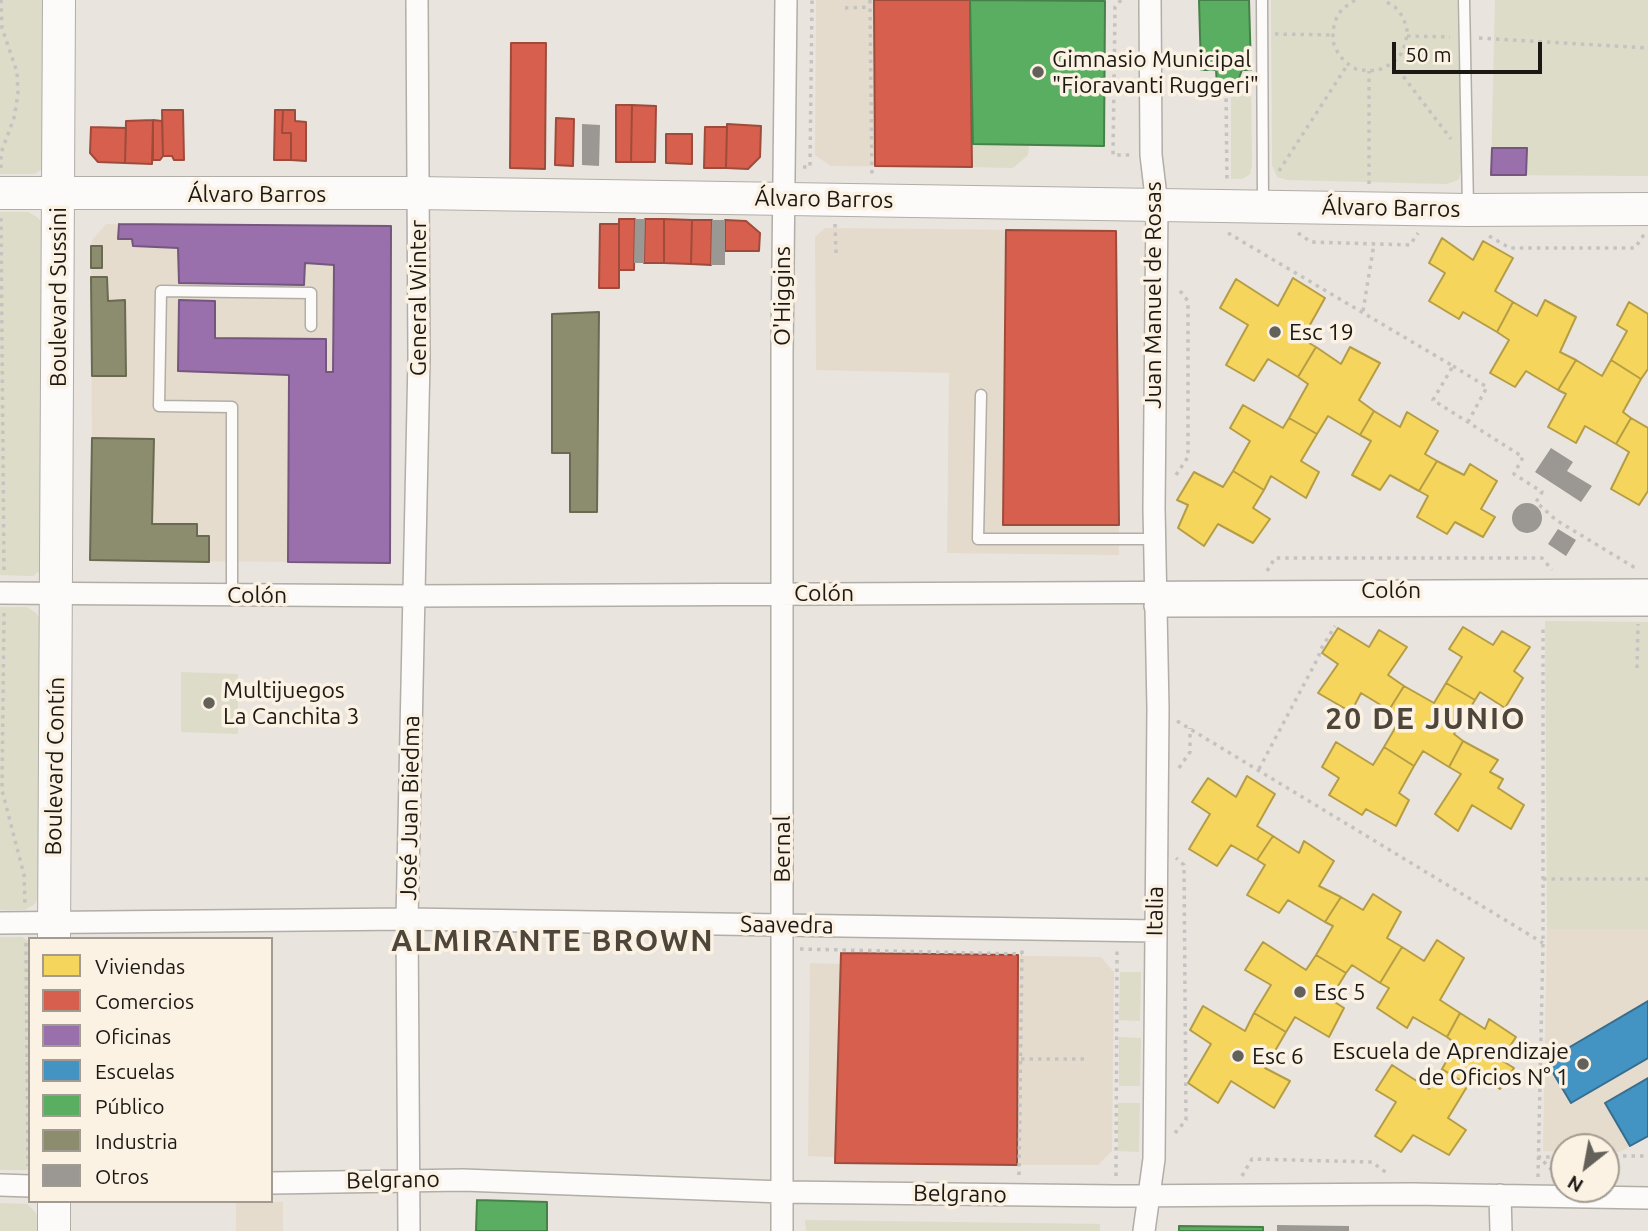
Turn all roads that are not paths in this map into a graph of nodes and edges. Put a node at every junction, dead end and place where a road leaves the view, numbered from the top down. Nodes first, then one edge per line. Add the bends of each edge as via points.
1 (59, 0) edge
2 (417, 0) edge
3 (786, 0) edge
4 (1150, 0) edge
5 (1262, 0) edge
6 (1464, 0) edge
7 (0, 193) edge
8 (417, 193) junction
9 (58, 194) junction
10 (783, 199) junction
11 (1263, 201) junction
12 (1157, 205) junction
13 (1648, 209) edge
14 (1468, 210) junction
15 (310, 326) dead end
16 (981, 395) dead end
17 (1155, 540) junction
18 (2, 593) edge
19 (783, 593) junction
20 (57, 594) junction
21 (232, 595) junction
22 (415, 596) junction
23 (1155, 598) junction
24 (1411, 598) junction
25 (1638, 599) edge
26 (407, 919) junction
27 (0, 923) edge
28 (782, 925) junction
29 (44, 929) edge
30 (1154, 931) junction
31 (408, 1179) junction
32 (273, 1182) edge
33 (0, 1185) edge
34 (28, 1186) edge
35 (782, 1192) junction
36 (1500, 1195) junction
37 (1149, 1196) junction
38 (1648, 1198) edge
39 (54, 1203) edge
40 (54, 1231) edge
41 (410, 1231) edge
42 (782, 1231) edge
43 (1144, 1231) edge
44 (1501, 1231) edge

1 - 9 main road, Boulevard Sussini
2 - 8 street, General Winter
3 - 10 street, O'Higgins
4 - 12 street, Juan Manuel de Rosas via 1151,155
5 - 11 lane
6 - 14 lane
7 - 9 main road, Álvaro Barros
8 - 9 main road, Álvaro Barros
8 - 10 main road, Álvaro Barros
8 - 22 street, General Winter
9 - 20 main road, Boulevard Sussini
10 - 12 main road, Álvaro Barros
10 - 19 street, O'Higgins
11 - 12 main road, Álvaro Barros via 1227,219
11 - 14 main road, Álvaro Barros
12 - 17 street, Juan Manuel de Rosas
13 - 14 main road, Álvaro Barros
15 - 21 lane via 311,293 161,291 159,406 232,407
16 - 17 lane via 978,539
17 - 23 street, Juan Manuel de Rosas
18 - 20 street, Colón
19 - 22 street, Colón
19 - 23 street, Colón
19 - 28 street, Bernal
20 - 21 street, Colón
20 - 29 main road, Boulevard Contín
21 - 22 street, Colón
22 - 26 street, José Juan Biedma
23 - 24 street, Colón via 1348,605
23 - 24 street, Colón via 1255,590
23 - 30 street, Italia
24 - 25 street, Colón via 1543,605
24 - 25 street, Colón via 1569,590
26 - 28 street, Saavedra
26 - 29 street, Saavedra
26 - 31 street, José Juan Biedma
27 - 29 street, Saavedra
28 - 30 street, Saavedra
28 - 35 street, Bernal
30 - 37 street, Italia via 1154,1159
31 - 32 street, Belgrano
31 - 35 street, Belgrano
31 - 41 street, José Juan Biedma
33 - 34 street
35 - 37 street, Belgrano
35 - 42 street, Bernal
36 - 37 street, Belgrano
36 - 38 street, Belgrano
36 - 44 street
37 - 43 street, Italia
39 - 40 main road

